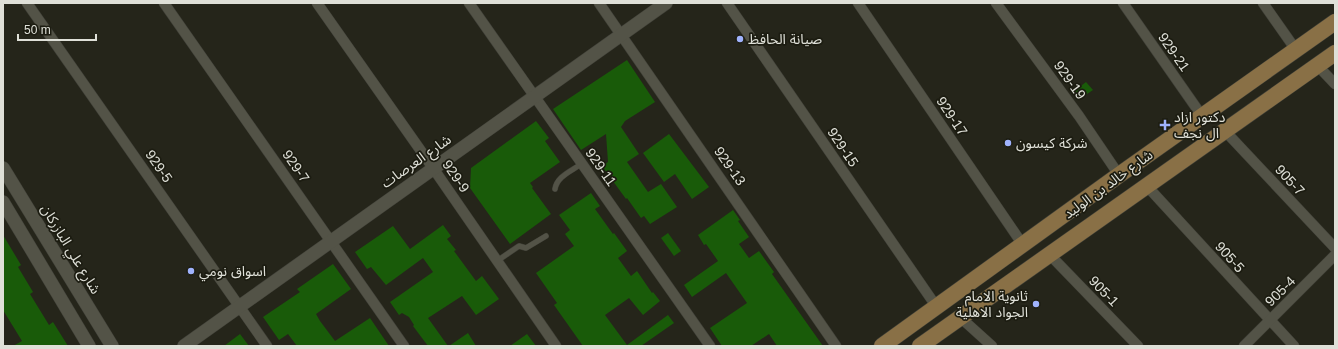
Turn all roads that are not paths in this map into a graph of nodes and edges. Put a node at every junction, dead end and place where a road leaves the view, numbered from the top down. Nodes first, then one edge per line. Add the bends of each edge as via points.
1 (27, 3) edge
2 (164, 3) edge
3 (317, 3) edge
4 (469, 3) edge
5 (599, 3) edge
6 (666, 3) edge
7 (727, 3) edge
8 (858, 3) edge
9 (996, 3) edge
10 (1123, 3) edge
11 (1263, 3) edge
12 (1335, 22) edge
13 (622, 34) junction
14 (1296, 50) junction
15 (1335, 53) edge
16 (1317, 65) junction
17 (1335, 84) edge
18 (534, 96) junction
19 (1202, 116) junction
20 (1226, 131) junction
21 (581, 164) junction
22 (3, 168) edge
23 (433, 168) junction
24 (1119, 175) junction
25 (1146, 186) junction
26 (555, 189) dead end
27 (3, 202) edge
28 (546, 236) dead end
29 (331, 240) junction
30 (1023, 245) junction
31 (1335, 248) edge
32 (1050, 255) junction
33 (1335, 255) edge
34 (498, 261) junction
35 (239, 306) junction
36 (936, 306) junction
37 (961, 318) junction
38 (1270, 321) junction
39 (89, 346) edge
40 (112, 346) edge
41 (184, 346) edge
42 (267, 346) edge
43 (404, 346) edge
44 (556, 346) edge
45 (710, 346) edge
46 (836, 346) edge
47 (882, 346) edge
48 (920, 346) edge
49 (992, 346) edge
50 (1138, 346) edge
51 (1244, 346) edge
52 (1294, 346) edge

1 - 35 street, 929-5
2 - 29 street, 929-7
3 - 23 street, 929-9
4 - 18 street, 929-11
5 - 13 street, 929-13
6 - 13 street, شارع العرصات
7 - 36 street, 929-15
8 - 30 street, 929-17
9 - 24 street, 929-19 via 1080,116
10 - 19 street, 929-21
11 - 14 street
12 - 14 main road, شارع خالد بن الوليد
13 - 18 street, شارع العرصات
13 - 46 street, 929-13
14 - 19 main road, شارع خالد بن الوليد
15 - 16 main road, شارع خالد بن الوليد
16 - 17 street
16 - 20 main road, شارع خالد بن الوليد
18 - 21 street, 929-11
18 - 23 street, شارع العرصات
19 - 24 main road, شارع خالد بن الوليد
20 - 25 main road, شارع خالد بن الوليد
20 - 31 street, 905-7
21 - 26 lane via 562,177 556,183
21 - 45 street, 929-11
22 - 40 street, شارع علي البازركان
23 - 29 street, شارع العرصات
23 - 34 street, 929-9
24 - 30 main road, شارع خالد بن الوليد
25 - 32 main road, شارع خالد بن الوليد
25 - 38 street, 905-5
27 - 39 street
28 - 34 lane via 526,248 519,246
29 - 35 street, شارع العرصات
29 - 43 street, 929-7
30 - 36 main road, شارع خالد بن الوليد
32 - 37 main road, شارع خالد بن الوليد
32 - 50 street, 905-1
33 - 38 street, 905-4
34 - 44 street, 929-9
35 - 41 street, شارع العرصات
35 - 42 street, 929-5
36 - 47 main road, شارع خالد بن الوليد
37 - 48 main road, شارع خالد بن الوليد
37 - 49 street
38 - 51 street, 905-4
38 - 52 street, 905-5

